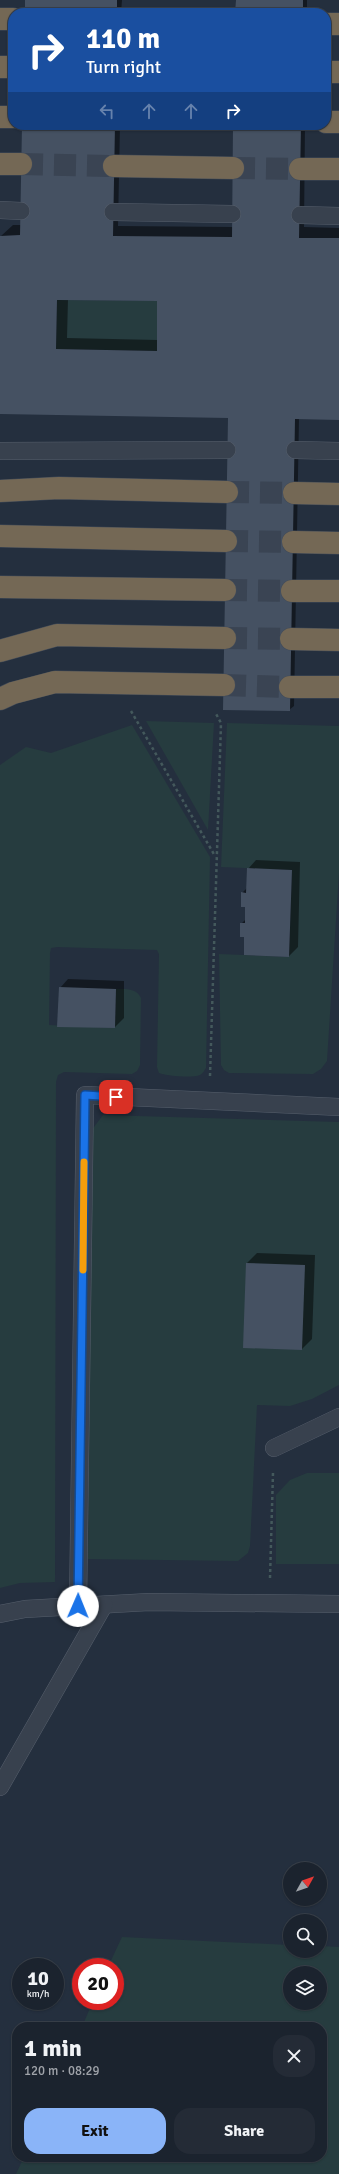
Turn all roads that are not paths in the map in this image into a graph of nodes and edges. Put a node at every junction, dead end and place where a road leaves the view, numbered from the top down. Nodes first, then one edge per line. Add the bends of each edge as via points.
1 (0, 164) edge
2 (21, 164) tunnel mouth
3 (114, 166) tunnel mouth
4 (233, 168) tunnel mouth
5 (300, 169) tunnel mouth
6 (339, 169) edge
7 (0, 210) edge
8 (21, 211) dead end
9 (113, 212) dead end
10 (232, 214) dead end
11 (300, 215) dead end
12 (339, 216) edge
13 (228, 450) dead end
14 (295, 450) dead end
15 (0, 451) edge
16 (339, 451) edge
17 (0, 491) edge
18 (227, 492) tunnel mouth
19 (294, 493) tunnel mouth
20 (339, 494) edge
21 (0, 536) edge
22 (226, 541) tunnel mouth
23 (293, 542) tunnel mouth
24 (339, 543) edge
25 (0, 587) edge
26 (225, 590) tunnel mouth
27 (292, 591) tunnel mouth
28 (339, 591) edge
29 (225, 638) tunnel mouth
30 (291, 639) tunnel mouth
31 (339, 640) edge
32 (0, 651) edge
33 (224, 685) tunnel mouth
34 (290, 687) tunnel mouth
35 (339, 688) edge
36 (0, 699) edge
37 (339, 1107) edge
38 (339, 1417) edge
39 (274, 1448) road end
40 (339, 1604) edge
41 (104, 1605) junction
42 (78, 1606) junction
43 (0, 1614) edge
44 (0, 1787) edge

1 - 2 highway
3 - 4 highway
5 - 6 highway
7 - 8 lane
9 - 10 lane
11 - 12 lane
13 - 15 lane
14 - 16 lane
17 - 18 highway via 59,488
19 - 20 highway
21 - 22 highway
23 - 24 highway
25 - 26 highway
27 - 28 highway
29 - 32 highway via 56,635
30 - 31 highway
33 - 36 highway via 55,682
34 - 35 highway
37 - 42 lane via 85,1095
38 - 39 lane
40 - 41 lane via 149,1602
41 - 42 lane
41 - 44 lane
42 - 43 lane via 25,1609

